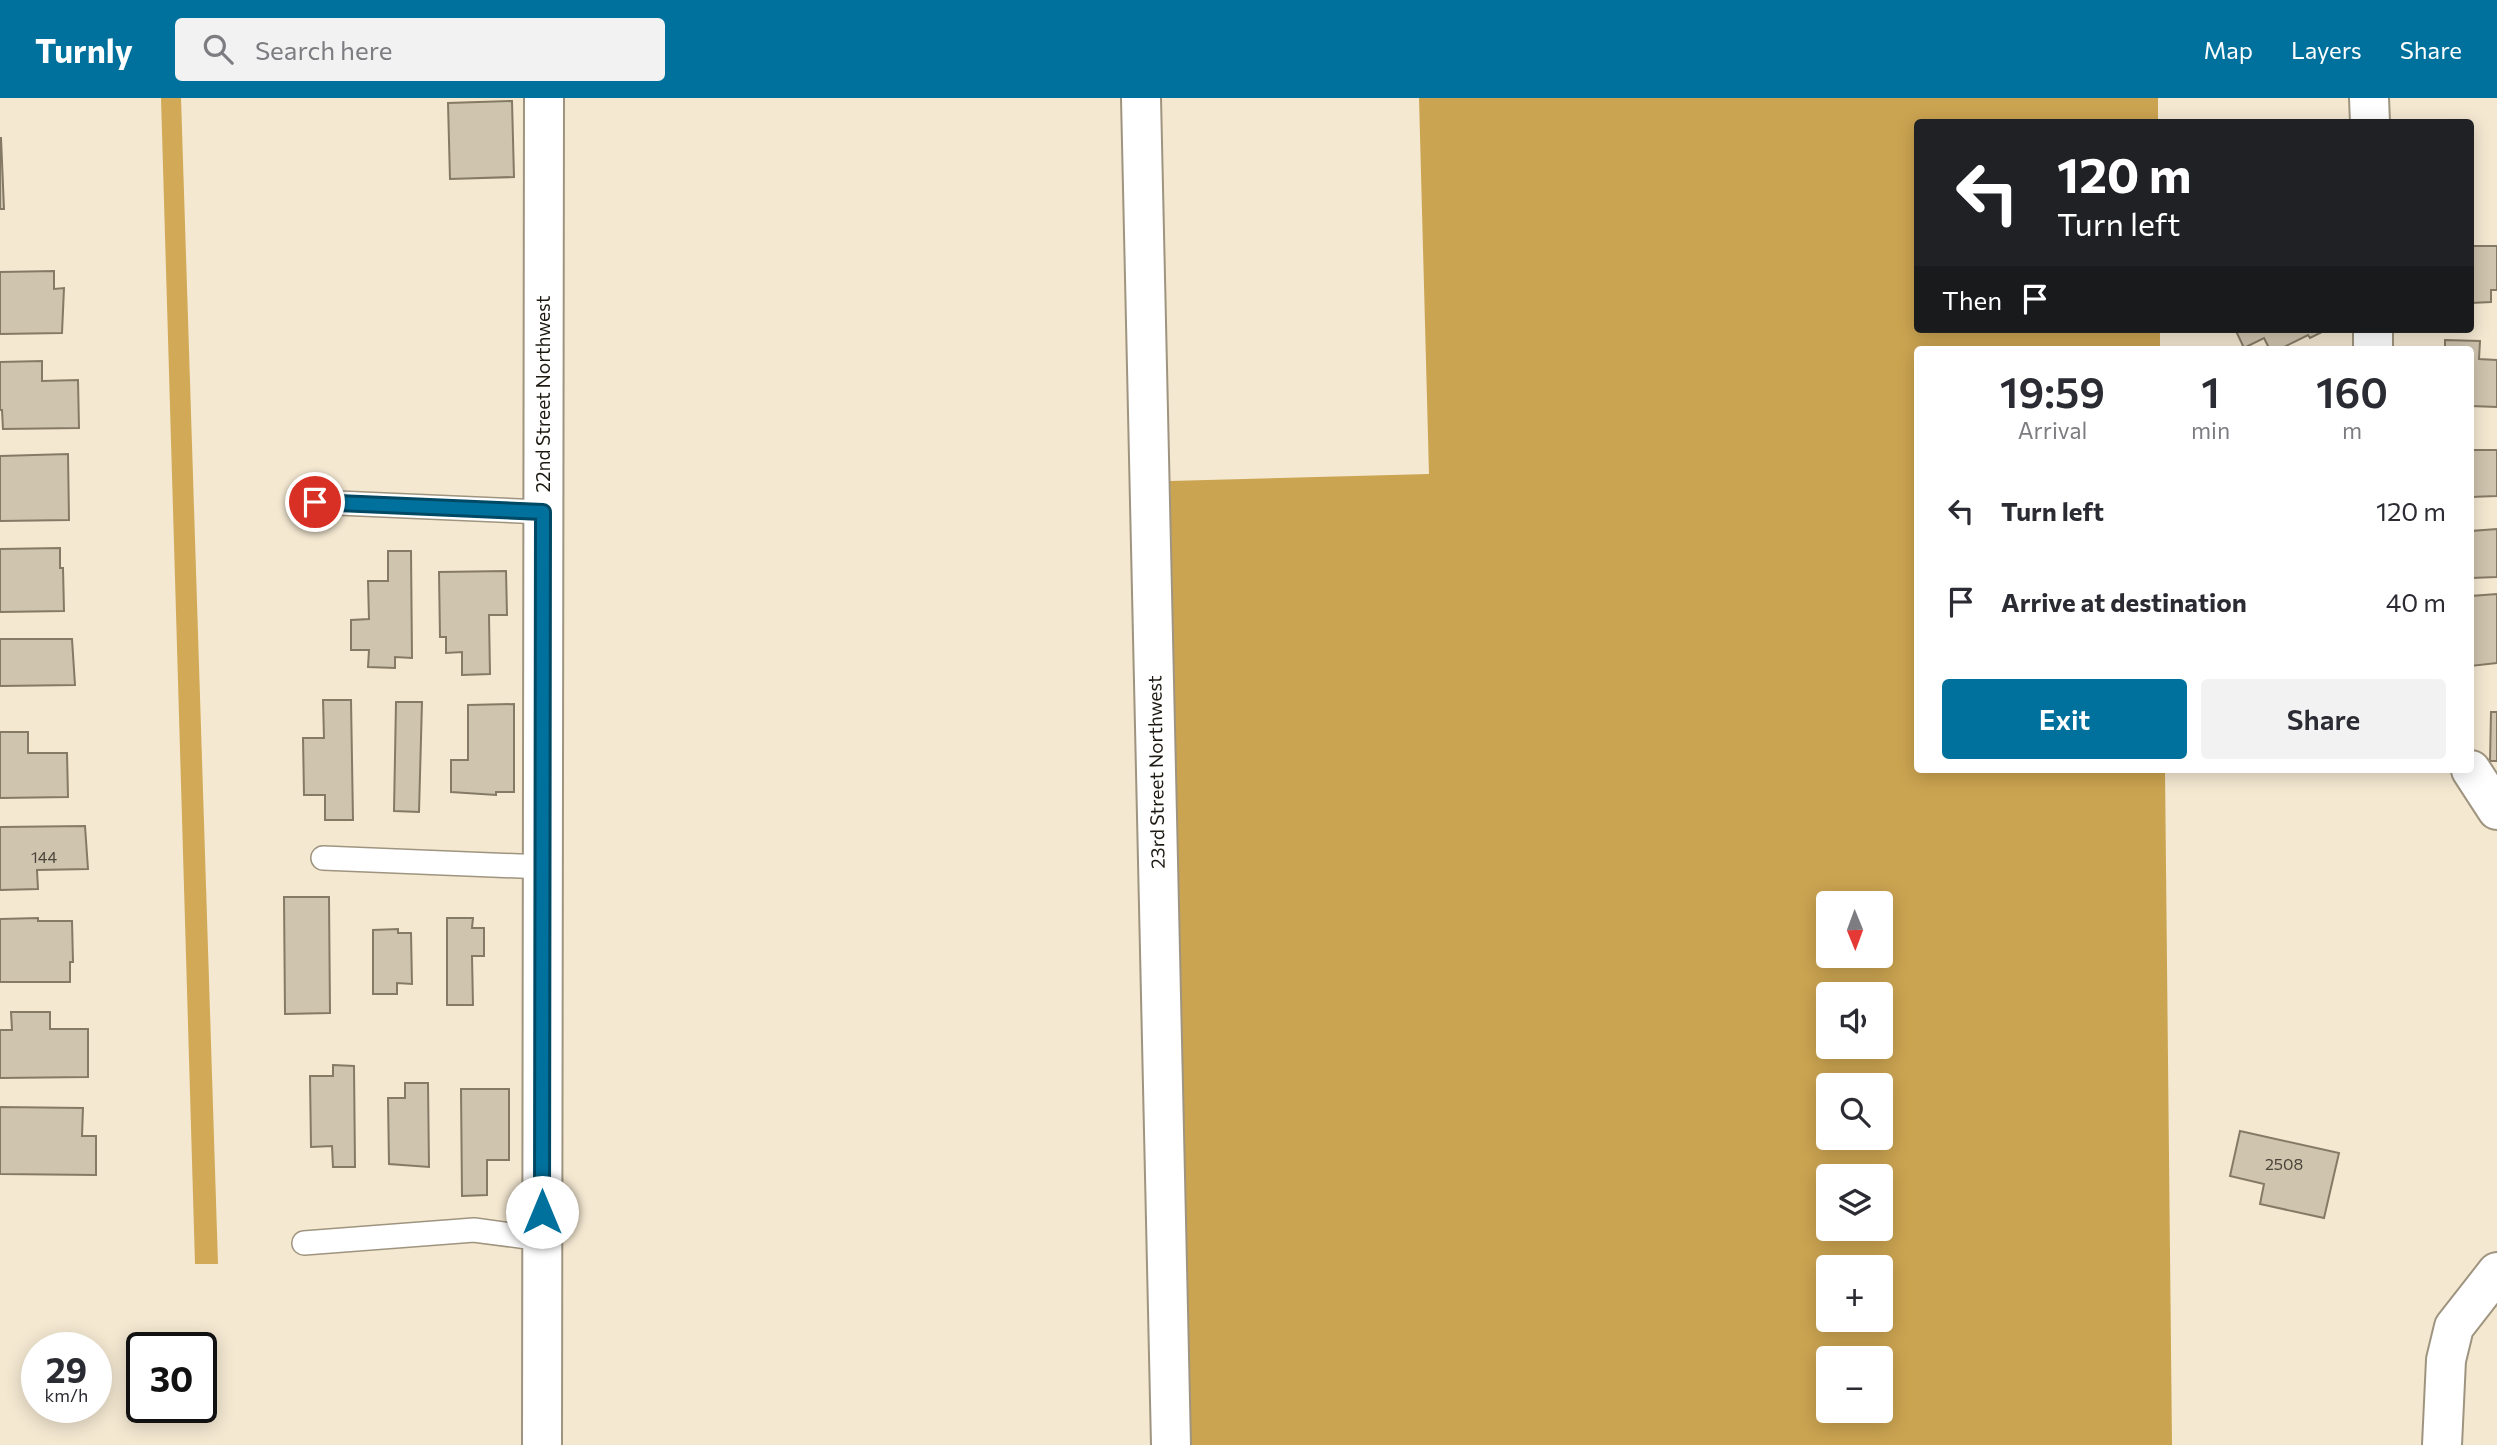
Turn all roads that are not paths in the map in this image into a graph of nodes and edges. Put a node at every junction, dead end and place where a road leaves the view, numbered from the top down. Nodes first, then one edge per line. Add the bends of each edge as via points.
1 (544, 98) edge
2 (1141, 98) edge
3 (2370, 98) edge
4 (2370, 119) edge
5 (315, 502) dead end
6 (543, 512) junction
7 (2473, 773) edge
8 (2497, 810) edge
9 (323, 858) dead end
10 (543, 867) junction
11 (542, 1239) junction
12 (304, 1243) dead end
13 (2497, 1272) edge
14 (542, 1445) edge
15 (1171, 1445) edge
16 (2442, 1445) edge

1 - 6 street, 22nd Street Northwest
2 - 15 street, 23rd Street Northwest
3 - 4 street
5 - 6 lane
6 - 10 street, 22nd Street Northwest
7 - 8 street
9 - 10 lane
10 - 11 street, 22nd Street Northwest
11 - 12 lane via 474,1230
11 - 14 street, 22nd Street Northwest
13 - 16 street via 2454,1327 2446,1360

